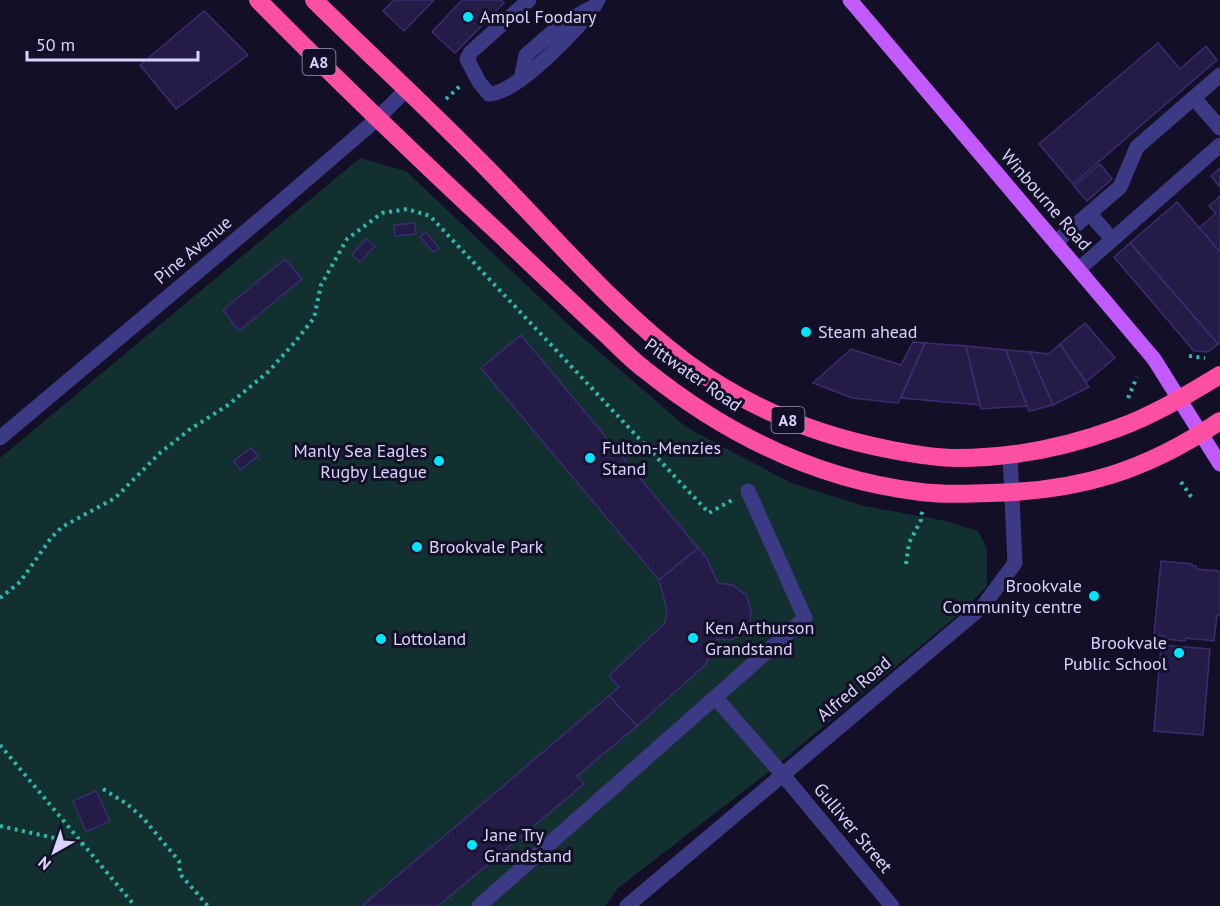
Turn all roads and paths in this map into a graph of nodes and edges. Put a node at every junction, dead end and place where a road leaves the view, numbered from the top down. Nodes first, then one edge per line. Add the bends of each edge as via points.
1 (314, 0) edge
2 (529, 0) edge
3 (850, 0) edge
4 (262, 1) edge
5 (596, 3) edge
6 (1220, 75) edge
7 (407, 89) junction
8 (1194, 98) junction
9 (377, 119) junction
10 (1220, 128) edge
11 (1220, 145) edge
12 (1089, 213) junction
13 (1112, 239) junction
14 (1056, 242) junction
15 (1079, 269) junction
16 (1189, 356) dead end
17 (1205, 358) dead end
18 (1220, 375) edge
19 (1137, 377) dead end
20 (1128, 398) dead end
21 (1179, 399) junction
22 (1220, 421) edge
23 (1201, 434) junction
24 (0, 438) edge
25 (1010, 455) junction
26 (1220, 464) edge
27 (1180, 482) dead end
28 (748, 491) joint
29 (923, 492) junction
30 (1012, 492) junction
31 (1192, 498) dead end
32 (906, 564) dead end
33 (0, 598) edge
34 (716, 698) junction
35 (0, 745) edge
36 (783, 775) junction
37 (103, 789) dead end
38 (0, 826) edge
39 (83, 844) junction
40 (135, 906) edge
41 (208, 906) edge
42 (479, 906) edge
43 (627, 906) edge
44 (892, 906) edge

1 - 7 highway, Pittwater Road / A8
2 - 5 street via 467,59 489,94 497,94 521,79 571,35
3 - 14 main road, Winbourne Road
4 - 9 highway, Pittwater Road / A8
6 - 8 street
7 - 9 street, Pine Avenue
7 - 25 highway, Pittwater Road / A8 via 604,289 687,363 724,388 793,423 867,445 956,458
8 - 10 street
8 - 12 street via 1137,147 1120,187
9 - 24 street, Pine Avenue
9 - 29 highway, Pittwater Road / A8 via 643,369 704,413 751,440 822,471
11 - 13 street
12 - 13 street
12 - 14 street
13 - 15 street
14 - 15 main road, Winbourne Road
15 - 21 main road, Winbourne Road via 1154,359
16 - 17 path
18 - 21 highway, Pittwater Road / A8
19 - 20 path
21 - 23 main road, Winbourne Road
21 - 25 highway, Pittwater Road / A8 via 1117,428
22 - 23 highway, Pittwater Road / A8
23 - 26 main road, Winbourne Road
23 - 30 highway, Pittwater Road / A8 via 1164,455 1097,479 1035,492
25 - 30 street, Alfred Road
27 - 31 path
28 - 33 path via 709,513 430,216 407,209 382,213 347,239 321,285 314,318 268,372 160,453 115,498 62,527 20,582
28 - 34 street via 805,618
29 - 30 highway, Pittwater Road / A8
29 - 32 path via 921,520 909,543
30 - 36 street, Alfred Road via 1015,563 983,606
34 - 36 street, Gulliver Street
34 - 42 street
35 - 39 path
36 - 43 street, Alfred Road
36 - 44 street, Gulliver Street
37 - 41 path via 143,818 179,861 180,874
38 - 39 path
39 - 40 path

